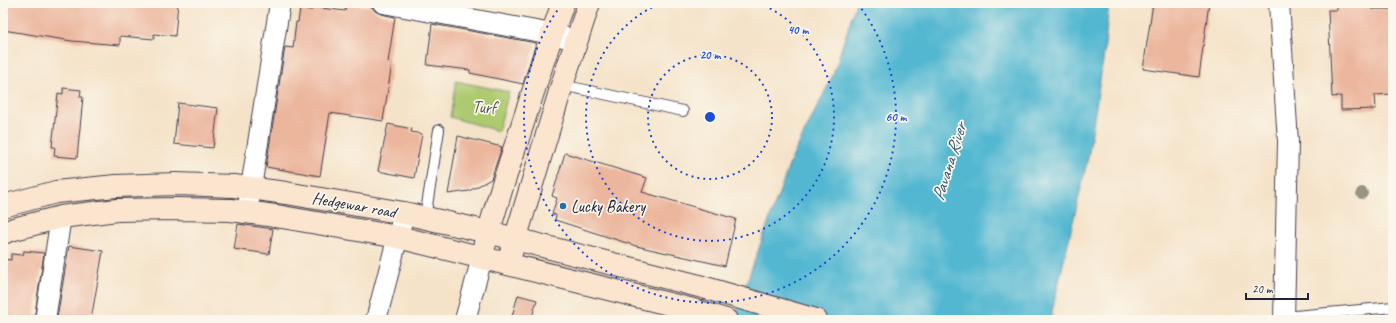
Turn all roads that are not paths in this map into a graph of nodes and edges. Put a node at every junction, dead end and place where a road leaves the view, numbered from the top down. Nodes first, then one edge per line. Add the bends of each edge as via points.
1 (280, 3) edge
2 (383, 3) edge
3 (563, 3) edge
4 (589, 3) edge
5 (1279, 3) edge
6 (552, 34) junction
7 (576, 40) junction
8 (562, 85) junction
9 (683, 111) dead end
10 (439, 130) dead end
11 (250, 188) junction
12 (3, 206) edge
13 (247, 213) junction
14 (404, 213) junction
15 (61, 217) junction
16 (425, 218) junction
17 (488, 232) junction
18 (3, 233) edge
19 (398, 237) junction
20 (515, 240) junction
21 (482, 258) junction
22 (508, 264) junction
23 (1393, 307) edge
24 (1284, 318) edge
25 (45, 320) edge
26 (376, 320) edge
27 (464, 320) edge
28 (726, 320) edge
29 (816, 320) edge

1 - 11 street
2 - 6 street
3 - 6 main road
4 - 7 main road
5 - 24 street via 1288,142
6 - 7 street
6 - 17 main road
7 - 8 main road
8 - 9 lane
8 - 20 main road
10 - 16 lane
11 - 12 main road, Hedgewar road via 176,184 116,186 56,192
11 - 13 street
11 - 14 main road, Hedgewar road
13 - 15 main road, Hedgewar road via 231,210 117,210
13 - 19 main road, Hedgewar road
14 - 16 main road, Hedgewar road
14 - 19 street
15 - 18 main road, Hedgewar road
15 - 25 street
16 - 17 main road, Hedgewar road
17 - 20 main road, Hedgewar road
17 - 21 main road
19 - 21 main road, Hedgewar road
19 - 26 street
20 - 22 main road
20 - 29 main road, Hedgewar road via 699,286
21 - 22 main road, Hedgewar road
21 - 27 street
22 - 28 main road, Hedgewar road
23 - 24 lane

